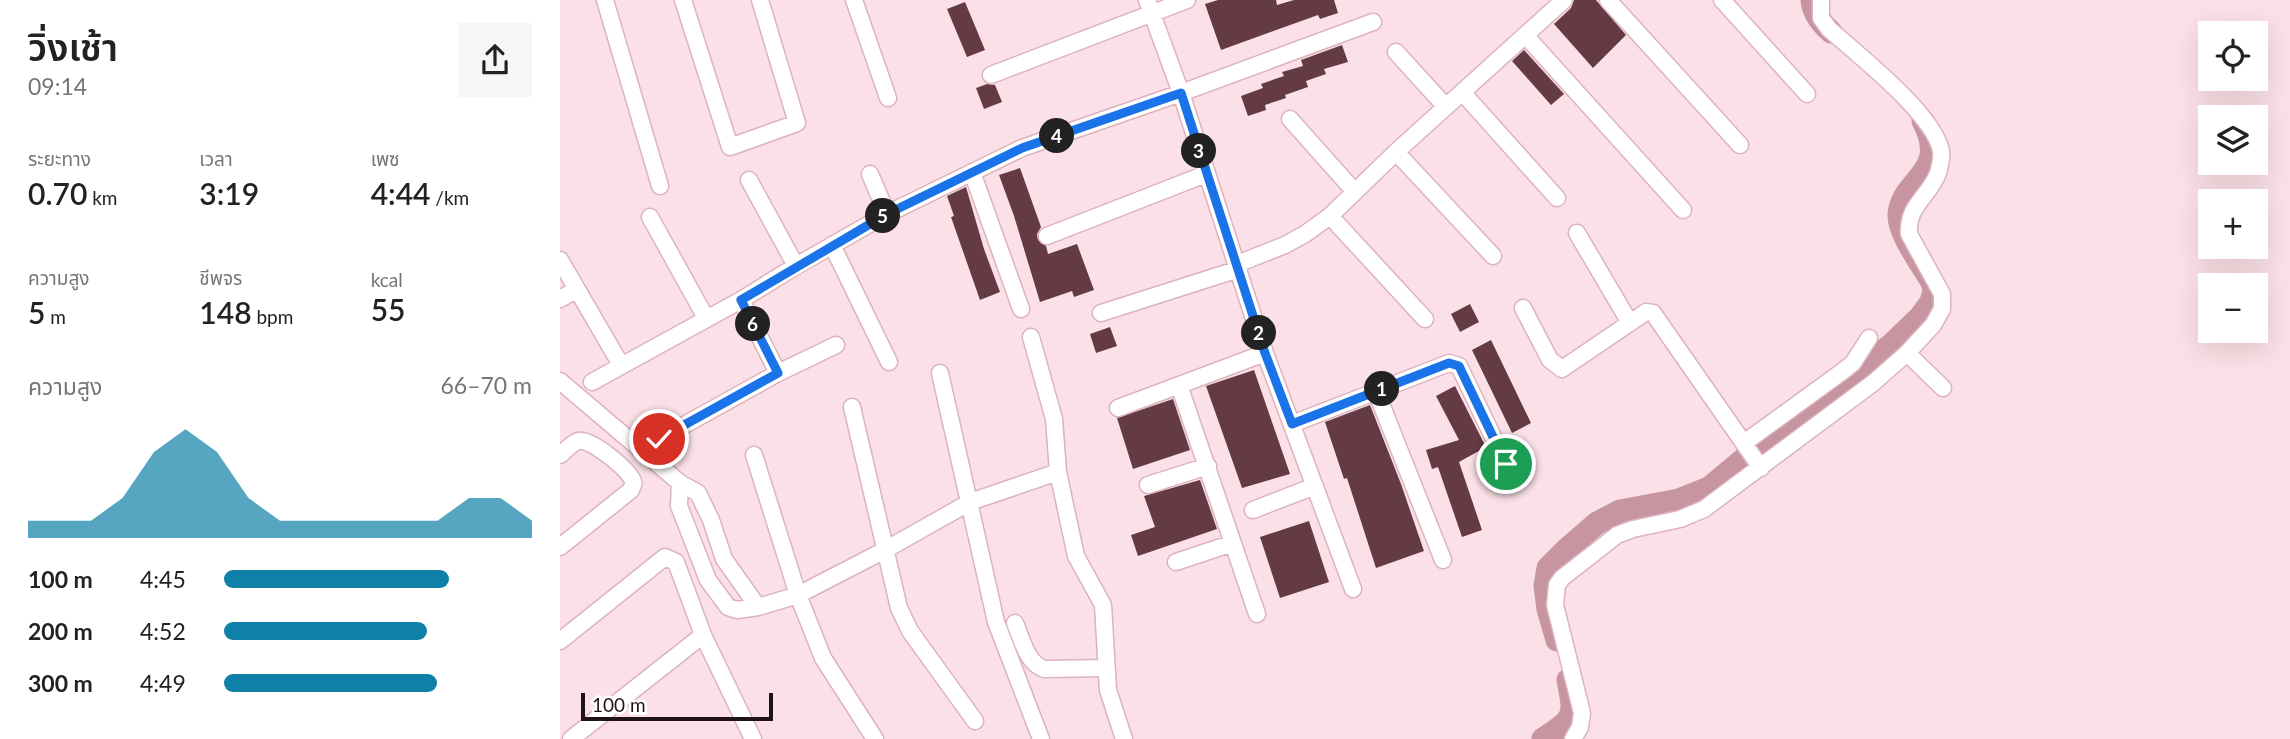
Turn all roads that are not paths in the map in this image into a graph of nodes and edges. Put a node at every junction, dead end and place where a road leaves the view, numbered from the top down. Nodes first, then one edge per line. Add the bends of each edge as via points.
1 (605, 0) edge
2 (683, 0) edge
3 (760, 0) edge
4 (854, 0) edge
5 (1187, 0) edge
6 (1564, 0) edge
7 (1608, 0) edge
8 (1722, 0) edge
9 (1821, 0) edge
10 (1150, 6) edge
11 (1373, 22) dead end
12 (1525, 35) junction
13 (1396, 52) dead end
14 (991, 75) dead end
15 (1462, 92) junction
16 (1181, 93) junction
17 (1807, 94) dead end
18 (888, 98) dead end
19 (1447, 107) junction
20 (1290, 120) dead end
21 (1740, 145) dead end
22 (1396, 152) junction
23 (972, 173) junction
24 (870, 174) dead end
25 (1206, 174) junction
26 (749, 180) dead end
27 (660, 186) dead end
28 (1354, 191) junction
29 (1557, 198) dead end
30 (1683, 210) dead end
31 (887, 214) junction
32 (1330, 216) junction
33 (650, 217) dead end
34 (1577, 233) dead end
35 (1047, 236) dead end
36 (832, 244) junction
37 (1493, 256) dead end
38 (560, 260) edge
39 (796, 266) junction
40 (1238, 266) junction
41 (577, 289) junction
42 (560, 299) edge
43 (741, 300) junction
44 (1523, 308) dead end
45 (1021, 309) dead end
46 (1101, 313) dead end
47 (706, 318) junction
48 (1425, 319) dead end
49 (1630, 323) junction
50 (1031, 337) dead end
51 (1869, 338) dead end
52 (836, 345) dead end
53 (1265, 353) junction
54 (1907, 353) junction
55 (889, 362) dead end
56 (621, 365) junction
57 (778, 373) junction
58 (940, 373) dead end
59 (560, 381) edge
60 (592, 382) dead end
61 (1178, 385) junction
62 (1943, 388) dead end
63 (1376, 391) junction
64 (852, 407) dead end
65 (1118, 408) dead end
66 (1292, 424) junction
67 (628, 439) junction
68 (659, 439) dead end
69 (1745, 444) junction
70 (560, 455) edge
71 (754, 455) dead end
72 (612, 457) junction
73 (1506, 464) dead end
74 (1758, 464) junction
75 (1208, 466) junction
76 (1058, 472) junction
77 (680, 483) junction
78 (1148, 485) dead end
79 (1315, 486) junction
80 (970, 502) junction
81 (1253, 510) dead end
82 (1233, 543) junction
83 (560, 547) edge
84 (885, 550) junction
85 (1443, 560) dead end
86 (1176, 562) dead end
87 (1353, 589) dead end
88 (798, 595) junction
89 (758, 607) junction
90 (1257, 614) dead end
91 (1014, 623) dead end
92 (703, 635) junction
93 (560, 641) edge
94 (1106, 668) junction
95 (975, 721) dead end
96 (745, 737) edge
97 (571, 739) edge
98 (875, 739) edge
99 (1041, 739) edge
100 (1124, 739) edge
101 (1573, 739) edge

1 - 27 street
2 - 3 street via 730,147 797,123
4 - 18 street
5 - 10 street
6 - 12 street
7 - 21 street
8 - 17 street
9 - 54 street via 1821,18 1829,29 1908,101 1937,139 1941,153 1936,177 1908,224 1942,294 1942,309 1933,326
10 - 14 street
10 - 16 street
11 - 16 street
12 - 15 street
12 - 30 street
13 - 19 street
15 - 19 street
15 - 29 street
16 - 23 street via 1022,148
16 - 25 street
19 - 22 street
20 - 28 street
22 - 28 street
22 - 37 street
23 - 31 street
23 - 45 street
24 - 31 street
25 - 35 street
25 - 40 street
26 - 39 street
28 - 32 street
31 - 36 street
32 - 40 street via 1285,245
32 - 48 street
33 - 47 street
34 - 49 street
36 - 39 street
36 - 55 street
38 - 41 street
39 - 43 street
40 - 46 street
40 - 53 street
41 - 42 street
41 - 56 street
43 - 47 street
43 - 57 street
44 - 49 street via 1550,360 1562,369
47 - 56 street
49 - 69 street via 1647,312 1657,316
50 - 76 street via 1054,419
51 - 69 street via 1853,363
52 - 57 street
53 - 61 street
53 - 66 street
54 - 62 street
54 - 74 street via 1873,383
56 - 60 street
57 - 68 street
58 - 80 street
59 - 67 street
61 - 65 street
61 - 75 street
63 - 66 street
63 - 73 street via 1449,363 1459,366
63 - 85 street
64 - 84 street
66 - 79 street
67 - 72 street
67 - 77 street
69 - 74 street
70 - 72 street via 581,441
71 - 88 street
72 - 83 street via 634,484
74 - 101 street via 1704,509 1616,535 1557,585 1555,605 1582,713
75 - 78 street
75 - 82 street
76 - 80 street
76 - 94 street via 1076,556 1104,605
77 - 89 street via 698,493 724,559
77 - 89 street via 679,506 708,580 728,607
79 - 81 street
79 - 87 street
80 - 84 street
80 - 99 street via 996,622
82 - 86 street
82 - 90 street
84 - 88 street
84 - 95 street via 905,620
88 - 89 street
88 - 98 street via 823,658
91 - 94 street via 1037,666
92 - 93 street via 676,562 665,557
92 - 96 street
92 - 97 street
94 - 100 street

